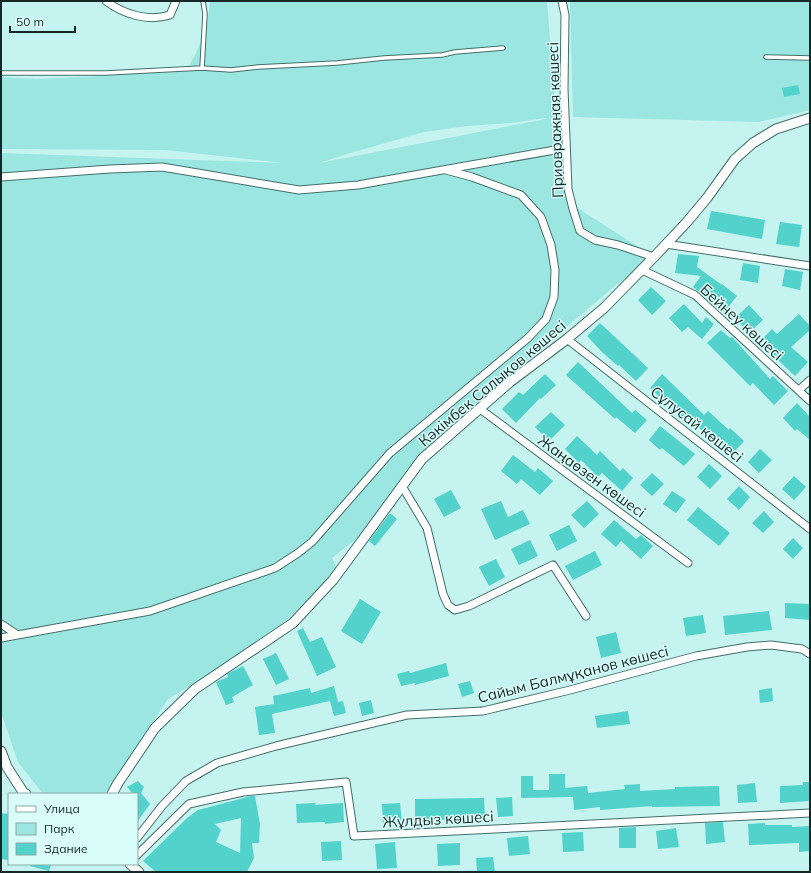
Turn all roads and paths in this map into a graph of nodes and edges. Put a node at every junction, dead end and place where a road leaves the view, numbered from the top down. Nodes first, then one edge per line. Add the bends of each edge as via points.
1 (106, 1) edge
2 (176, 1) edge
3 (203, 1) edge
4 (562, 1) edge
5 (503, 48) dead end
6 (766, 57) dead end
7 (810, 58) edge
8 (202, 68) junction
9 (1, 73) edge
10 (810, 118) edge
11 (566, 148) junction
12 (446, 170) junction
13 (1, 177) edge
14 (666, 244) junction
15 (654, 257) junction
16 (810, 266) edge
17 (642, 270) junction
18 (567, 339) junction
19 (810, 380) edge
20 (799, 390) junction
21 (810, 400) edge
22 (480, 409) junction
23 (402, 486) junction
24 (810, 528) edge
25 (688, 563) dead end
26 (586, 616) dead end
27 (1, 624) edge
28 (16, 634) junction
29 (1, 638) edge
30 (810, 654) edge
31 (1, 751) edge
32 (24, 793) edge
33 (113, 793) edge
34 (810, 813) edge
35 (138, 837) edge
36 (138, 854) edge
37 (131, 865) edge
38 (139, 872) edge

1 - 2 street via 125,13 156,17 170,15
3 - 8 lane via 205,14
4 - 11 street, Приовражная көшесі via 565,15
5 - 8 lane via 337,63 231,70
6 - 7 lane
8 - 9 lane via 106,73
10 - 14 street, Кәкімбек Салықов көшесі via 776,129 753,142 735,158 707,198
11 - 12 street
11 - 15 street, Приовражная көшесі via 568,189 580,231 595,240
12 - 13 street via 358,185 299,190 162,167
12 - 28 street via 521,195 541,217 551,245 555,270 554,297 546,319 528,338 390,453 312,542 275,568 150,611
14 - 15 street, Кәкімбек Салықов көшесі
14 - 16 street
15 - 17 street, Кәкімбек Салықов көшесі
17 - 18 street, Кәкімбек Салықов көшесі via 604,308
17 - 20 street, Бейнеу көшесі via 695,295
18 - 22 street, Кәкімбек Салықов көшесі via 510,382
18 - 24 street, Сұлусай көшесі
19 - 20 street
20 - 21 street, Бейнеу көшесі
22 - 23 street, Кәкімбек Салықов көшесі via 422,460
22 - 25 street, Жаңаөзен көшесі
23 - 26 street via 427,528 448,605 456,610 469,606 553,565
23 - 33 street, Кәкімбек Салықов көшесі via 333,580 293,623 195,689 155,728
27 - 28 street
28 - 29 street
30 - 35 street, Сайым Балмұқанов көшесі via 802,649 771,645 696,656 483,711 407,715 276,746 217,763 186,781
31 - 32 street via 7,767
34 - 36 street, Жұлдыз көшесі via 354,836 346,782 244,792 190,804
37 - 38 street

